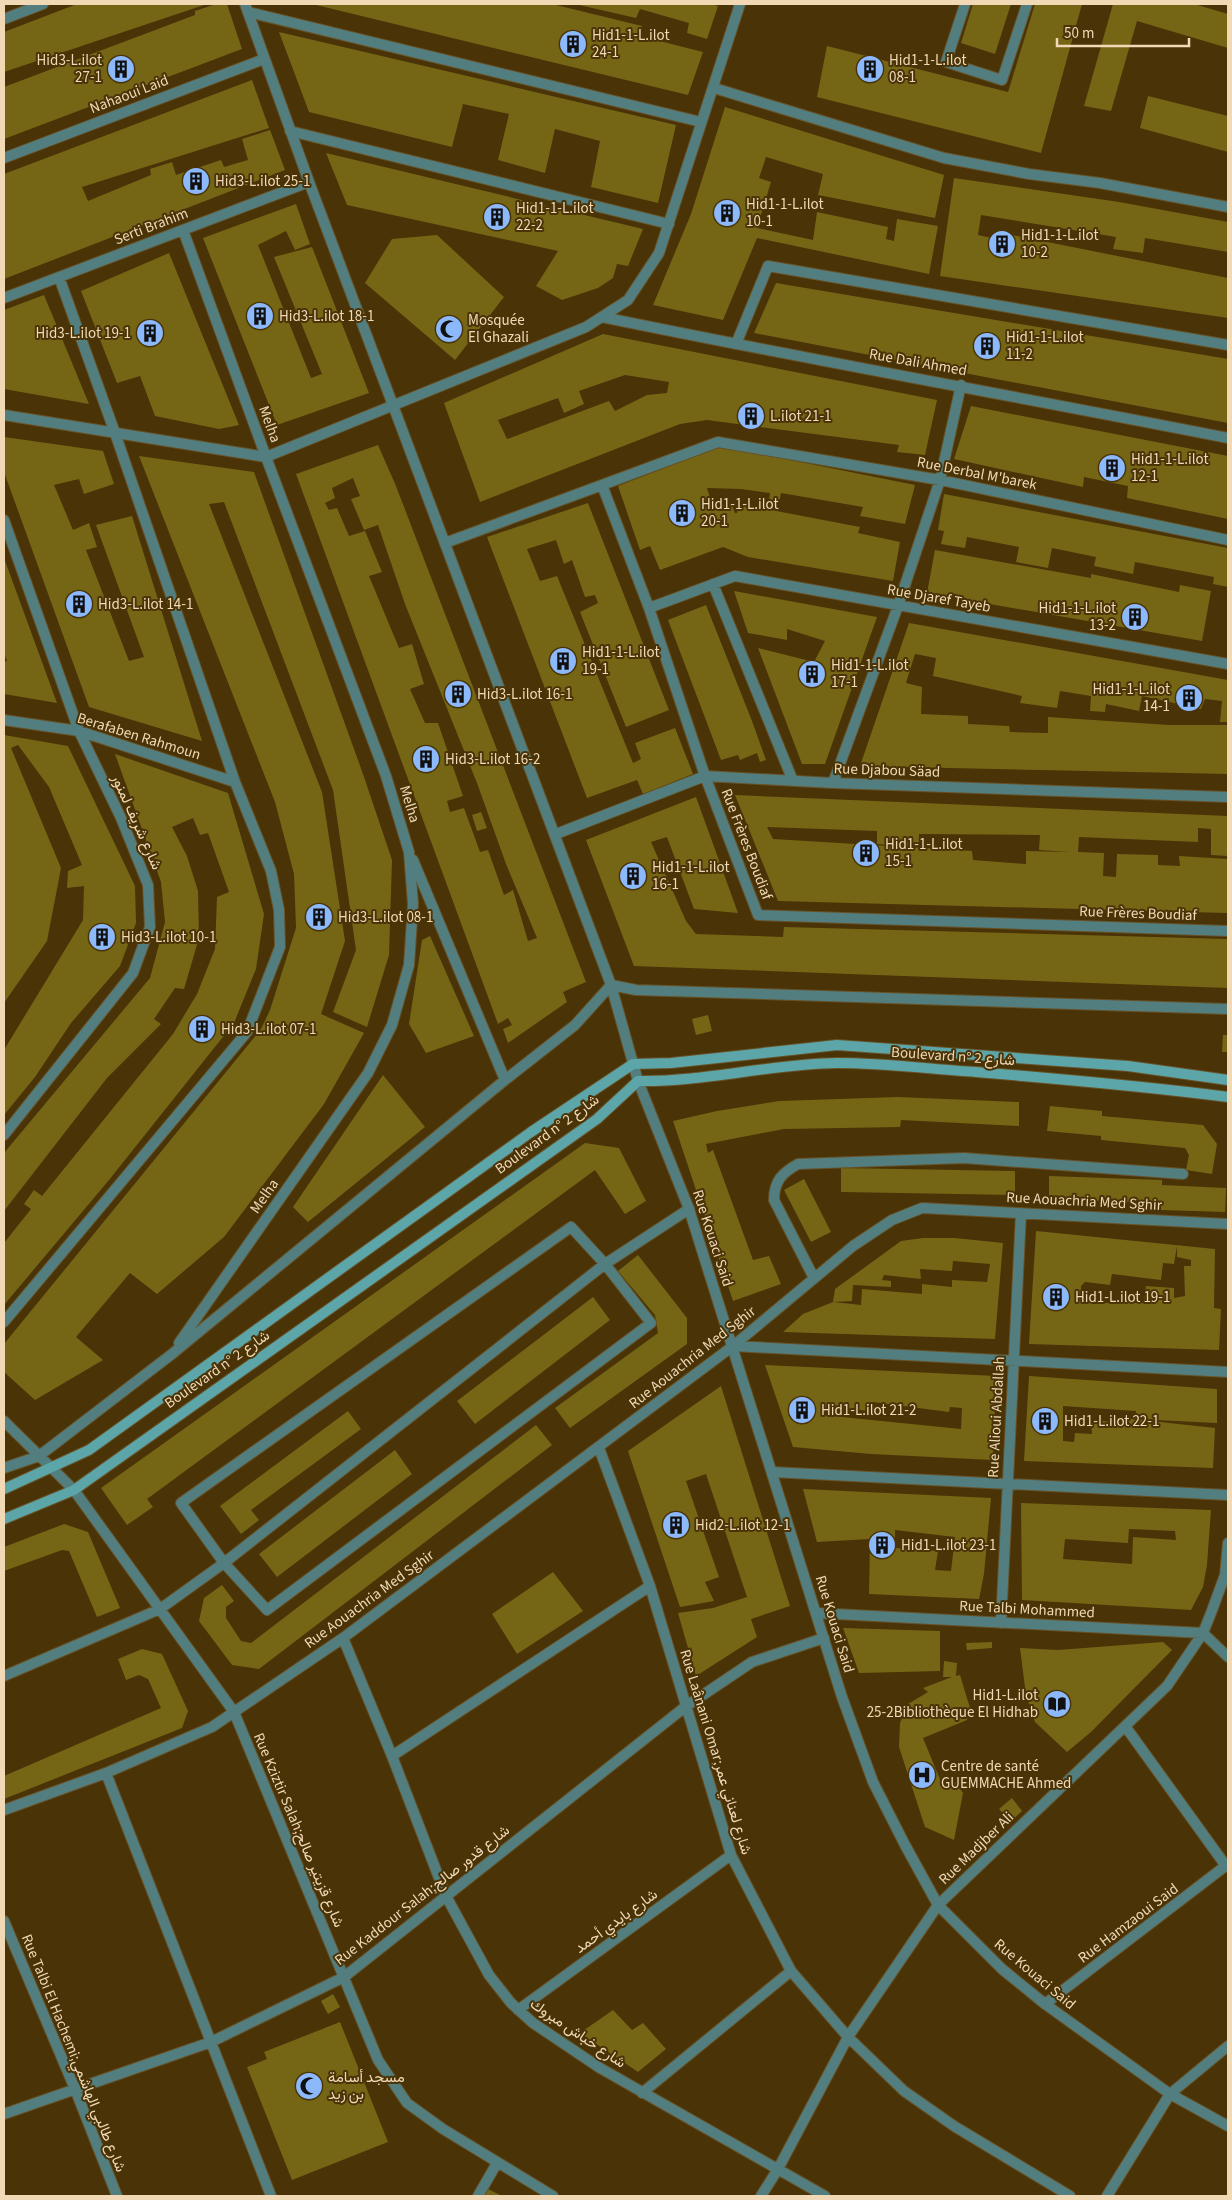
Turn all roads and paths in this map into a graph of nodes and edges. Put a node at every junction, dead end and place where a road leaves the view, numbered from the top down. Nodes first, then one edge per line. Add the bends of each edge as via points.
1 (43, 4) edge
2 (740, 4) edge
3 (964, 4) edge
4 (1027, 4) edge
5 (247, 8) edge
6 (4, 19) edge
7 (264, 59) junction
8 (714, 88) junction
9 (701, 122) junction
10 (290, 131) junction
11 (4, 158) edge
12 (309, 182) junction
13 (1228, 207) edge
14 (669, 224) junction
15 (184, 230) junction
16 (59, 277) junction
17 (4, 298) edge
18 (602, 317) junction
19 (736, 344) junction
20 (1228, 345) edge
21 (961, 385) junction
22 (393, 406) junction
23 (4, 415) edge
24 (115, 433) junction
25 (1228, 438) edge
26 (266, 457) junction
27 (940, 480) junction
28 (602, 485) junction
29 (4, 520) edge
30 (1228, 540) edge
31 (445, 543) junction
32 (713, 584) junction
33 (898, 606) junction
34 (649, 608) junction
35 (1228, 664) edge
36 (4, 720) edge
37 (79, 731) junction
38 (706, 776) junction
39 (793, 781) junction
40 (235, 782) junction
41 (833, 783) junction
42 (1228, 797) edge
43 (556, 834) junction
44 (409, 852) junction
45 (1228, 931) edge
46 (611, 985) junction
47 (1228, 1009) edge
48 (633, 1064) junction
49 (505, 1080) junction
50 (1228, 1080) edge
51 (638, 1081) junction
52 (1228, 1096) edge
53 (4, 1135) edge
54 (1183, 1174) dead end
55 (689, 1209) junction
56 (1021, 1213) junction
57 (1228, 1224) edge
58 (605, 1264) junction
59 (814, 1278) junction
60 (4, 1322) edge
61 (733, 1346) junction
62 (172, 1354) junction
63 (1014, 1361) junction
64 (1228, 1372) edge
65 (4, 1421) edge
66 (598, 1448) junction
67 (39, 1456) junction
68 (4, 1468) edge
69 (51, 1468) junction
70 (772, 1472) junction
71 (1008, 1484) junction
72 (4, 1489) edge
73 (74, 1490) junction
74 (1228, 1495) edge
75 (4, 1519) edge
76 (1228, 1543) edge
77 (224, 1563) junction
78 (650, 1586) junction
79 (160, 1609) junction
80 (816, 1613) junction
81 (1001, 1623) junction
82 (1203, 1633) junction
83 (343, 1638) junction
84 (824, 1638) junction
85 (1228, 1657) edge
86 (4, 1676) edge
87 (685, 1707) junction
88 (234, 1712) junction
89 (1125, 1726) junction
90 (392, 1756) junction
91 (106, 1773) junction
92 (4, 1810) edge
93 (731, 1856) junction
94 (1227, 1865) edge
95 (446, 1896) junction
96 (938, 1905) junction
97 (4, 1921) edge
98 (791, 1971) junction
99 (344, 1977) junction
100 (1045, 2004) junction
101 (518, 2010) junction
102 (848, 2037) junction
103 (211, 2042) junction
104 (1228, 2046) edge
105 (75, 2089) junction
106 (642, 2092) junction
107 (1170, 2094) junction
108 (4, 2114) edge
109 (1228, 2126) edge
110 (497, 2163) junction
111 (778, 2169) junction
112 (117, 2196) edge
113 (271, 2196) edge
114 (478, 2196) edge
115 (553, 2196) edge
116 (761, 2196) edge
117 (825, 2196) edge
118 (1070, 2196) edge
119 (1107, 2196) edge

1 - 6 street
2 - 8 street
3 - 4 street via 946,62 1002,80
5 - 7 street, Rue Kouaci Said
5 - 9 street
7 - 10 street, Rue Kouaci Said
7 - 11 street, Nahaoui Laid
8 - 9 street
8 - 13 street via 944,158
9 - 14 street
10 - 12 street, Rue Kouaci Said
10 - 14 street
12 - 15 street, Serti Brahim
12 - 22 street, Rue Kouaci Said
14 - 18 street via 659,253 628,300
15 - 16 street, Serti Brahim
15 - 26 street, Melha
16 - 17 street, Serti Brahim
16 - 24 street
18 - 19 street, Rue Dali Ahmed
18 - 22 street via 586,327
19 - 20 street via 768,266
19 - 21 street, Rue Dali Ahmed
21 - 25 street, Rue Dali Ahmed
21 - 27 street
22 - 26 street
22 - 31 street, Rue Kouaci Said
23 - 24 street
24 - 26 street
24 - 40 street
26 - 44 street, Melha via 386,776
27 - 28 street, Rue Derbal M'barek via 718,442
27 - 30 street, Rue Derbal M'barek
27 - 33 street
28 - 31 street
28 - 34 street, Rue Frères Boudiaf
29 - 37 street, شارع شريف لمنور
31 - 43 street, Rue Kouaci Said
32 - 33 street, Rue Djaref Tayeb via 735,576
32 - 34 street, Rue Djaref Tayeb
32 - 39 street
33 - 35 street, Rue Djaref Tayeb
33 - 41 street
34 - 38 street, Rue Frères Boudiaf
36 - 37 street, Berafaben Rahmoun
37 - 40 street, Berafaben Rahmoun
37 - 53 street, شارع شريف لمنور via 121,818 148,885 150,927 133,973
38 - 39 street, Rue Djabou Säad
38 - 43 street, Rue Djabou Säad
38 - 45 street, Rue Frères Boudiaf via 758,915
39 - 41 street, Rue Djabou Säad
40 - 60 street via 271,871 279,910 280,947 247,1032
41 - 42 street, Rue Djabou Säad
43 - 46 street, Rue Kouaci Said
44 - 49 street
44 - 62 street, Melha via 413,904 409,965 392,1025 368,1073
46 - 47 street via 636,990
46 - 48 street, Rue Kouaci Said
46 - 49 street via 575,1025
48 - 50 main road, Boulevard n° شارع 2 via 671,1063 837,1045 1128,1066
48 - 51 street, Rue Kouaci Said
48 - 69 main road, Boulevard n° شارع 2 via 532,1132 89,1450
49 - 62 street
51 - 52 main road, Boulevard n° شارع 2 via 671,1081 837,1063 1128,1084
51 - 55 street, Rue Kouaci Said
51 - 73 main road, Boulevard n° شارع 2 via 597,1119
54 - 59 street via 964,1158 798,1164 780,1178 774,1188 774,1200
55 - 58 street
55 - 61 street, Rue Kouaci Said
56 - 57 street, Rue Aouachria Med Sghir
56 - 59 street, Rue Aouachria Med Sghir via 922,1208 892,1220
56 - 63 street, Rue Alioui Abdallah
58 - 77 street
58 - 77 street via 571,1227 181,1503
58 - 77 street via 651,1323 267,1610
59 - 61 street, Rue Aouachria Med Sghir
61 - 63 street
61 - 66 street, Rue Aouachria Med Sghir
61 - 70 street, Rue Kouaci Said
62 - 67 street
63 - 64 street
63 - 71 street, Rue Alioui Abdallah
65 - 67 street, Rue Kziztir Salah;شارع قزيتير صالح
66 - 78 street, Rue Laânani Omar;شارع لعناني عمر
66 - 83 street, Rue Aouachria Med Sghir
67 - 68 street
67 - 69 street, Rue Kziztir Salah;شارع قزيتير صالح
69 - 72 main road, Boulevard n° شارع 2
69 - 73 street, Rue Kziztir Salah;شارع قزيتير صالح
70 - 71 street
70 - 80 street, Rue Kouaci Said
71 - 74 street
71 - 81 street, Rue Alioui Abdallah
73 - 75 main road, Boulevard n° شارع 2
73 - 79 street, Rue Kziztir Salah;شارع قزيتير صالح
76 - 82 street, Rue Madjber Ali via 1225,1575
77 - 79 street
78 - 87 street, Rue Laânani Omar;شارع لعناني عمر
78 - 90 street
79 - 86 street
79 - 88 street, Rue Kziztir Salah;شارع قزيتير صالح
80 - 81 street, Rue Talbi Mohammed
80 - 84 street, Rue Kouaci Said
81 - 82 street, Rue Talbi Mohammed
82 - 85 street
82 - 89 street, Rue Madjber Ali via 1167,1686
83 - 88 street, Rue Aouachria Med Sghir
83 - 90 street, شارع خباش مبروك
84 - 87 street, Rue Kaddour Salah;شارع قدور صالح via 752,1662
84 - 96 street, Rue Kouaci Said via 873,1782
87 - 93 street, Rue Laânani Omar;شارع لعناني عمر
87 - 95 street, Rue Kaddour Salah;شارع قدور صالح
88 - 91 street, Rue Aouachria Med Sghir via 212,1727
88 - 99 street, Rue Kziztir Salah;شارع قزيتير صالح
89 - 94 street
89 - 96 street, Rue Madjber Ali
90 - 95 street, شارع خباش مبروك
91 - 92 street, Rue Aouachria Med Sghir
91 - 103 street
93 - 98 street, Rue Laânani Omar;شارع لعناني عمر
93 - 101 street, شارع بايدي أحمد
94 - 100 street, Rue Hamzaoui Said
95 - 99 street, Rue Kaddour Salah;شارع قدور صالح
95 - 101 street, شارع خباش مبروك via 490,1975
96 - 100 street, Rue Kouaci Said via 1002,1970
96 - 102 street, Rue Madjber Ali
97 - 105 street, Rue Talbi El Hachemi;شارع طالبي الهاشمي
98 - 102 street, Rue Laânani Omar;شارع لعناني عمر
98 - 106 street
99 - 103 street, Rue Kaddour Salah;شارع قدور صالح
99 - 110 street, Rue Kziztir Salah;شارع قزيتير صالح via 378,2060 407,2103
100 - 107 street, Rue Kouaci Said
101 - 106 street, شارع خباش مبروك via 600,2068
102 - 111 street, Rue Madjber Ali
102 - 118 street, Rue Laânani Omar;شارع لعناني عمر via 904,2091 954,2126
103 - 105 street, Rue Kaddour Salah;شارع قدور صالح
103 - 113 street
104 - 107 street
105 - 108 street, Rue Kaddour Salah;شارع قدور صالح
105 - 112 street, Rue Talbi El Hachemi;شارع طالبي الهاشمي
106 - 111 street, شارع خباش مبروك
107 - 109 street, Rue Kouaci Said
107 - 119 street
110 - 114 street
110 - 115 street, Rue Kziztir Salah;شارع قزيتير صالح
111 - 116 street, Rue Madjber Ali
111 - 117 street, شارع خباش مبروك

